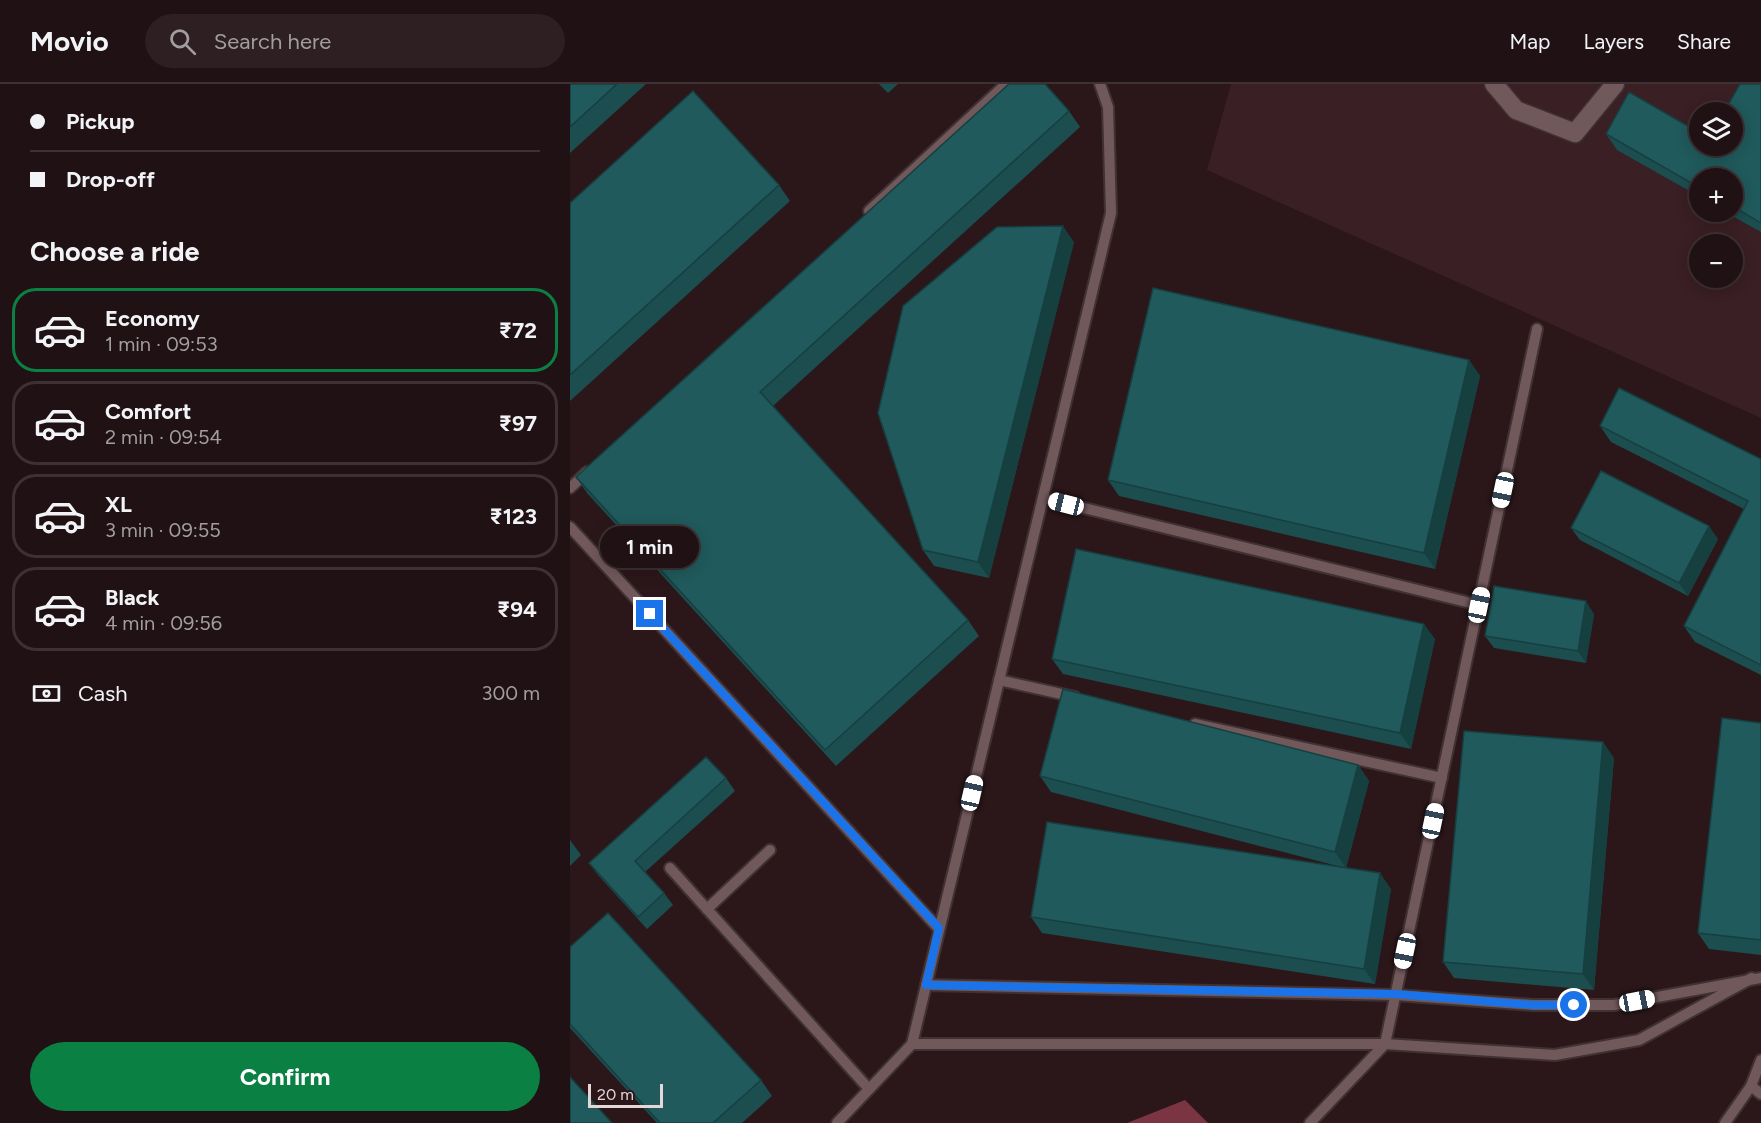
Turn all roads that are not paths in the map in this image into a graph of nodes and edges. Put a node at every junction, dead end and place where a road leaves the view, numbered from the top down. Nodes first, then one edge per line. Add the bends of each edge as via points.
1 (1006, 84) edge
2 (1100, 84) edge
3 (1494, 84) edge
4 (1615, 84) edge
5 (858, 221) edge
6 (1537, 329) dead end
7 (596, 464) edge
8 (570, 488) edge
9 (1043, 498) junction
10 (570, 527) edge
11 (1479, 605) junction
12 (999, 680) junction
13 (1080, 698) edge
14 (1185, 722) edge
15 (1442, 778) junction
16 (770, 850) dead end
17 (670, 868) dead end
18 (707, 909) junction
19 (939, 928) junction
20 (1756, 978) edge
21 (926, 985) junction
22 (1396, 994) junction
23 (912, 1044) junction
24 (1385, 1044) junction
25 (1761, 1060) edge
26 (1751, 1086) junction
27 (868, 1089) junction
28 (1761, 1094) edge
29 (837, 1123) edge
30 (1310, 1123) edge
31 (1725, 1123) edge

1 - 5 lane
2 - 9 lane via 1107,107 1112,213
3 - 4 street via 1516,110 1575,133
6 - 11 lane
7 - 8 lane
9 - 11 lane
9 - 12 lane
10 - 19 lane
11 - 15 lane
12 - 13 lane
12 - 19 lane
14 - 15 lane
15 - 22 lane
16 - 18 lane
17 - 18 lane
18 - 27 lane
19 - 21 lane
20 - 22 lane via 1614,1005 1533,1005
20 - 24 lane via 1629,1042 1555,1055
21 - 22 lane
21 - 23 lane
22 - 24 lane
23 - 24 lane
23 - 27 lane
24 - 30 lane
25 - 26 lane
26 - 28 lane
26 - 31 lane
27 - 29 lane

